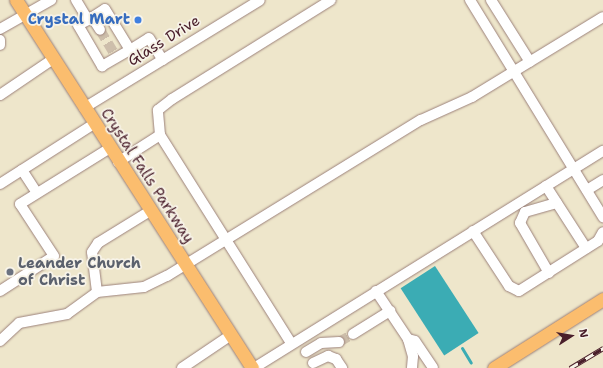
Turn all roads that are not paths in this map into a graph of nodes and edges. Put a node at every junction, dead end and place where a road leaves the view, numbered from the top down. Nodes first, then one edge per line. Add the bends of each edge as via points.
1 (16, 0) edge
2 (51, 0) edge
3 (76, 0) edge
4 (260, 0) edge
5 (331, 0) edge
6 (470, 0) edge
7 (491, 0) edge
8 (26, 16) junction
9 (603, 16) edge
10 (90, 18) junction
11 (0, 28) edge
12 (100, 30) tunnel mouth
13 (0, 40) edge
14 (0, 45) edge
15 (130, 50) junction
16 (53, 58) junction
17 (163, 60) junction
18 (530, 62) junction
19 (514, 72) junction
20 (0, 95) edge
21 (84, 108) junction
22 (94, 124) junction
23 (160, 135) junction
24 (110, 148) junction
25 (603, 151) edge
26 (118, 162) junction
27 (574, 169) junction
28 (22, 170) junction
29 (603, 180) edge
30 (0, 184) edge
31 (546, 186) junction
32 (587, 190) junction
33 (37, 193) junction
34 (557, 203) junction
35 (150, 211) junction
36 (603, 217) edge
37 (473, 231) junction
38 (603, 232) edge
39 (228, 241) junction
40 (586, 248) junction
41 (185, 266) junction
42 (549, 272) junction
43 (0, 291) edge
44 (376, 291) junction
45 (97, 292) junction
46 (603, 299) edge
47 (390, 311) junction
48 (353, 334) tunnel mouth
49 (231, 335) junction
50 (408, 339) junction
51 (0, 341) edge
52 (295, 341) junction
53 (339, 342) tunnel mouth
54 (306, 352) junction
55 (314, 365) edge
56 (182, 368) edge
57 (253, 368) edge
58 (342, 368) edge
59 (412, 368) edge
60 (433, 368) edge
61 (494, 368) edge

1 - 8 main road, Crystal Falls Parkway
2 - 8 street
3 - 10 street
4 - 17 street, Glass Drive
5 - 23 street via 158,110
6 - 19 street
7 - 18 street
8 - 11 street
8 - 16 main road, Crystal Falls Parkway
9 - 18 street
10 - 12 street
10 - 15 street via 105,9
10 - 15 street via 78,26 102,66 115,56
13 - 14 street
15 - 17 street via 149,38
16 - 20 street
16 - 21 main road, Crystal Falls Parkway
17 - 21 street, Glass Drive
18 - 19 street
19 - 27 street
19 - 39 street via 472,97 421,120
21 - 22 main road, Crystal Falls Parkway
22 - 24 main road, Crystal Falls Parkway
22 - 28 street
23 - 26 street
23 - 39 street
24 - 26 main road, Crystal Falls Parkway
24 - 33 street
25 - 27 street
26 - 35 main road, Crystal Falls Parkway
27 - 31 street
27 - 32 street
28 - 30 street
28 - 33 street
29 - 32 street
31 - 34 street
31 - 37 street
32 - 36 street
33 - 43 street via 20,204 54,256
34 - 40 street
34 - 42 street via 525,212 520,223
35 - 41 main road, Crystal Falls Parkway
35 - 45 street via 98,243 92,252
37 - 42 street via 509,286 519,291
37 - 44 street
38 - 40 street
39 - 41 street
39 - 52 street
40 - 42 street
41 - 45 street via 144,287
41 - 49 main road, Crystal Falls Parkway
44 - 47 street
44 - 52 street
45 - 51 street via 67,314 19,323
46 - 61 main road
47 - 48 street
47 - 50 street
49 - 56 street
49 - 57 main road, Crystal Falls Parkway
50 - 59 street
50 - 60 street via 415,341
52 - 54 street
52 - 57 street
53 - 54 street via 321,343
54 - 55 street
55 - 58 street via 328,356 336,359

